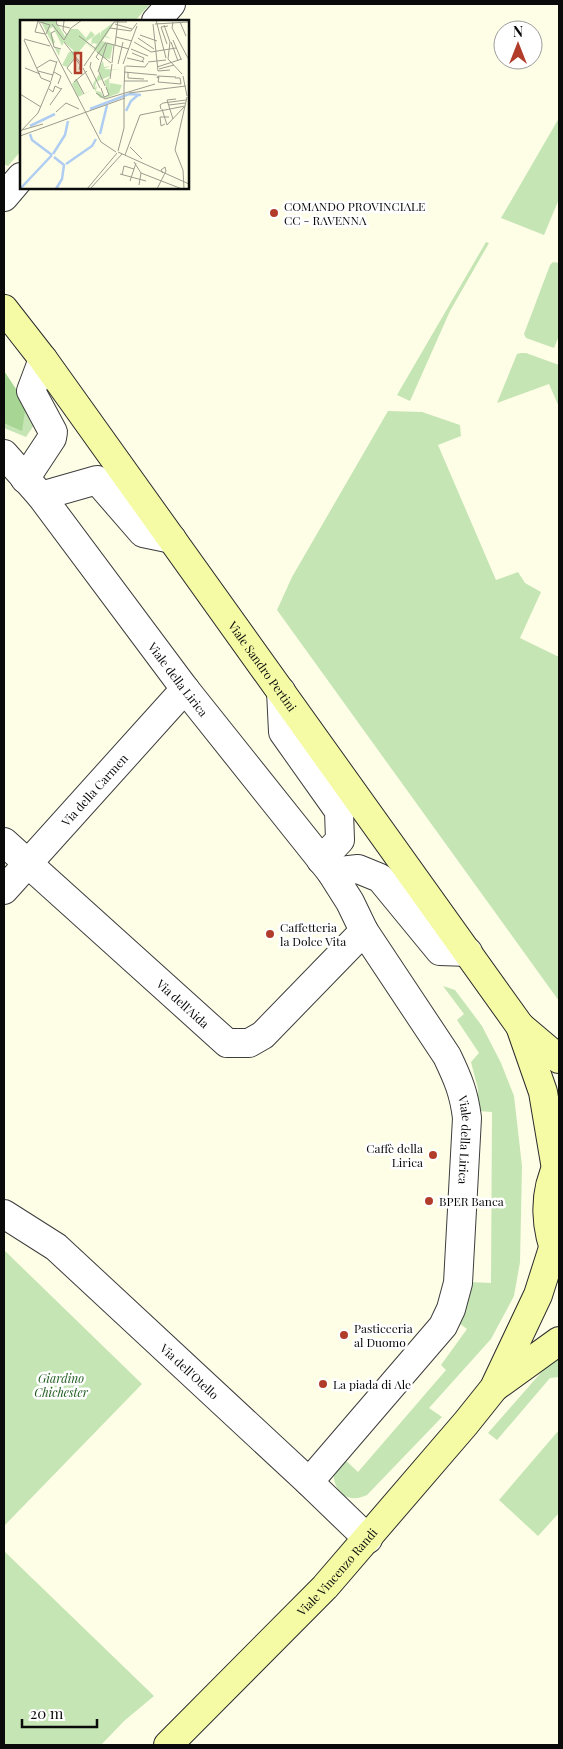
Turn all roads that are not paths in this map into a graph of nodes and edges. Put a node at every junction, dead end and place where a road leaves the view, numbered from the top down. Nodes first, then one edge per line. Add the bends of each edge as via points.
1 (171, 4) edge
2 (157, 20) edge
3 (20, 178) edge
4 (4, 197) edge
5 (4, 309) edge
6 (43, 359) junction
7 (4, 454) edge
8 (33, 487) junction
9 (172, 539) junction
10 (185, 689) junction
11 (281, 691) junction
12 (4, 842) edge
13 (28, 864) junction
14 (326, 866) junction
15 (4, 890) edge
16 (364, 932) junction
17 (468, 952) junction
18 (520, 1026) junction
19 (559, 1059) edge
20 (558, 1165) edge
21 (4, 1214) edge
22 (556, 1255) edge
23 (559, 1341) edge
24 (494, 1388) junction
25 (309, 1482) junction
26 (368, 1539) junction
27 (168, 1745) edge

1 - 2 street
3 - 4 street
5 - 6 main road, Viale Sandro Pertini
6 - 8 street via 31,391 53,432
6 - 9 main road, Viale Sandro Pertini
7 - 8 street, Viale della Lirica
8 - 9 street via 98,480 143,533
8 - 10 street, Viale della Lirica
9 - 11 main road, Viale Sandro Pertini
10 - 13 street, Via della Carmen
10 - 14 street, Viale della Lirica
11 - 14 street via 283,732 339,812 340,840
11 - 17 main road, Viale Sandro Pertini
12 - 13 street, Via dell'Aida
13 - 15 street, Via della Carmen
13 - 16 street, Via dell'Aida via 227,1043 249,1043 263,1035
14 - 16 street, Viale della Lirica via 350,902
14 - 17 street via 358,869 380,878 440,951
16 - 25 street, Viale della Lirica via 447,1056 464,1097 466,1118 458,1283 443,1326
17 - 18 main road, Viale Sandro Pertini
18 - 19 main road, Viale Sandro Pertini
18 - 20 main road, Viale Sandro Pertini via 543,1092
20 - 22 main road via 550,1184 548,1208 549,1232
21 - 25 street, Via dell'Otello via 56,1247
22 - 24 main road, Viale Vincenzo Randi
23 - 24 main road, Viale Vincenzo Randi
24 - 26 main road, Viale Vincenzo Randi
25 - 26 street, Via dell'Otello
26 - 27 main road, Viale Vincenzo Randi via 325,1587

